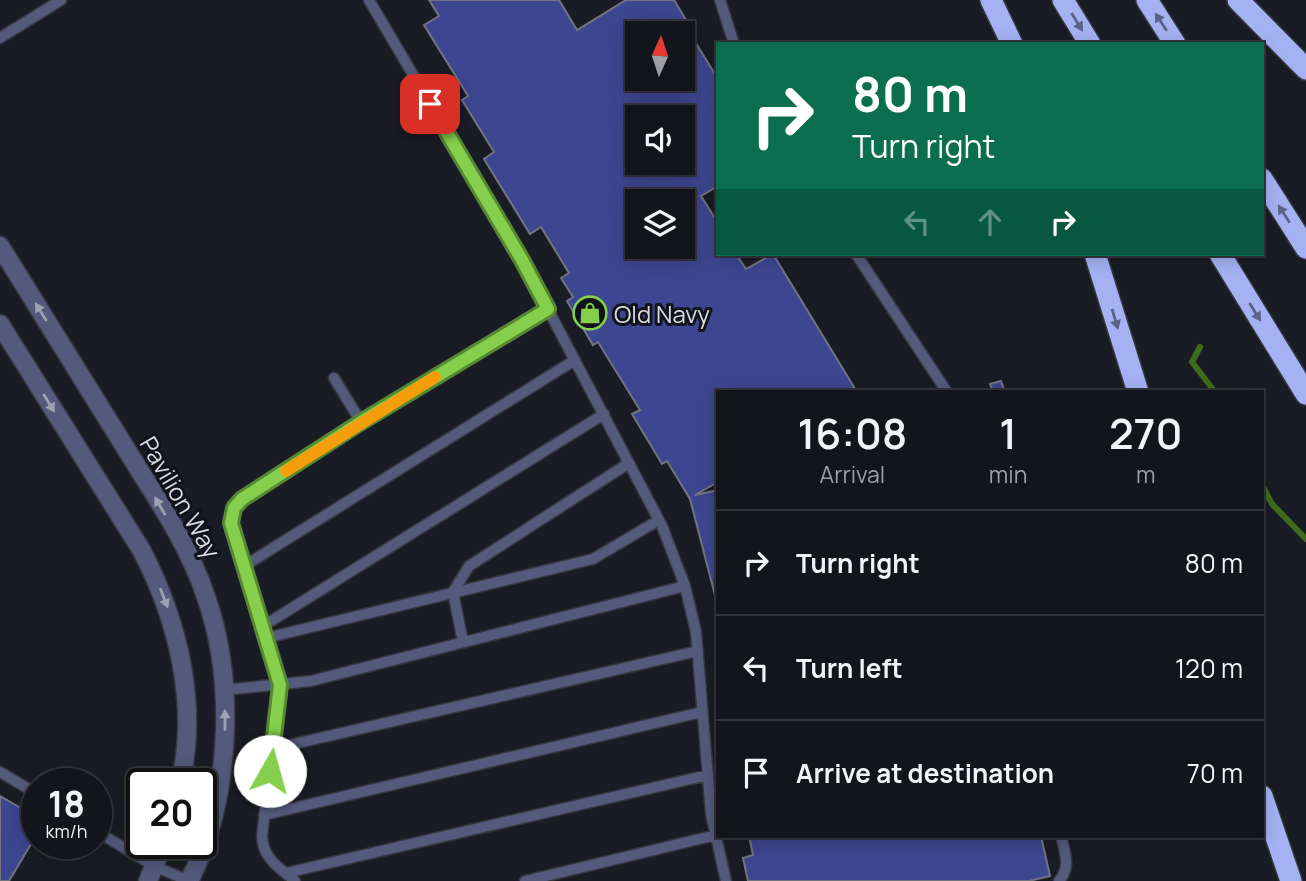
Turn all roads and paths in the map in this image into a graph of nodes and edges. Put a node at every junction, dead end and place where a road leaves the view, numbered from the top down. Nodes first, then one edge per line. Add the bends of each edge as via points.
1 (61, 0) edge
2 (369, 0) edge
3 (720, 0) edge
4 (991, 0) edge
5 (1063, 0) edge
6 (1147, 0) edge
7 (1238, 0) edge
8 (0, 38) edge
9 (733, 42) edge
10 (1011, 42) edge
11 (1089, 42) edge
12 (1174, 42) edge
13 (1306, 69) edge
14 (1264, 182) edge
15 (0, 246) edge
16 (1306, 248) edge
17 (857, 256) edge
18 (1097, 256) edge
19 (1221, 256) edge
20 (548, 309) junction
21 (0, 324) edge
22 (575, 360) junction
23 (334, 378) dead end
24 (946, 390) edge
25 (1137, 390) edge
26 (1306, 394) edge
27 (604, 414) junction
28 (361, 422) junction
29 (629, 463) junction
30 (659, 520) junction
31 (244, 566) junction
32 (685, 586) junction
33 (453, 592) junction
34 (262, 626) junction
35 (266, 638) junction
36 (463, 642) junction
37 (698, 650) junction
38 (280, 685) junction
39 (224, 690) junction
40 (702, 712) junction
41 (272, 749) junction
42 (182, 768) edge
43 (0, 772) edge
44 (708, 775) junction
45 (21, 784) edge
46 (1264, 802) edge
47 (264, 816) junction
48 (716, 835) joint
49 (717, 838) edge
50 (1061, 838) edge
51 (112, 843) edge
52 (151, 873) edge
53 (286, 873) junction
54 (189, 881) edge
55 (295, 881) edge
56 (525, 881) edge
57 (726, 881) edge
58 (1059, 881) edge
59 (1291, 881) edge

1 - 8 lane
2 - 20 lane
3 - 9 lane
4 - 10 highway
5 -> 11 highway
12 -> 6 highway
7 - 13 highway
16 -> 14 highway
39 -> 15 street, Pavilion Way via 215,630 188,552
17 - 24 lane
18 -> 25 highway
19 -> 26 highway
20 - 22 lane
20 - 28 lane
21 -> 42 street via 157,579 183,671 187,733
22 - 27 lane
22 - 31 lane
23 - 28 lane
27 - 29 lane
27 - 34 lane
28 - 31 lane via 234,508 231,523
29 - 30 lane
29 - 33 lane via 469,566
30 - 32 lane
30 - 33 lane via 593,559
31 - 34 lane
32 - 36 lane
32 - 37 lane
33 - 35 lane
33 - 36 lane
34 - 35 lane
35 - 38 lane
36 - 38 lane
37 - 40 lane
37 - 41 lane
38 - 39 lane
38 - 41 lane
54 -> 39 street, Pavilion Way via 205,845 222,774
40 - 44 lane
40 - 47 lane
41 - 47 lane
43 - 45 lane
44 - 48 lane
44 - 53 lane
46 - 59 highway
47 - 53 lane via 262,848
48 - 56 lane
49 - 57 lane
50 - 58 lane via 1067,862
51 - 52 lane
52 - 54 lane
53 - 55 lane

